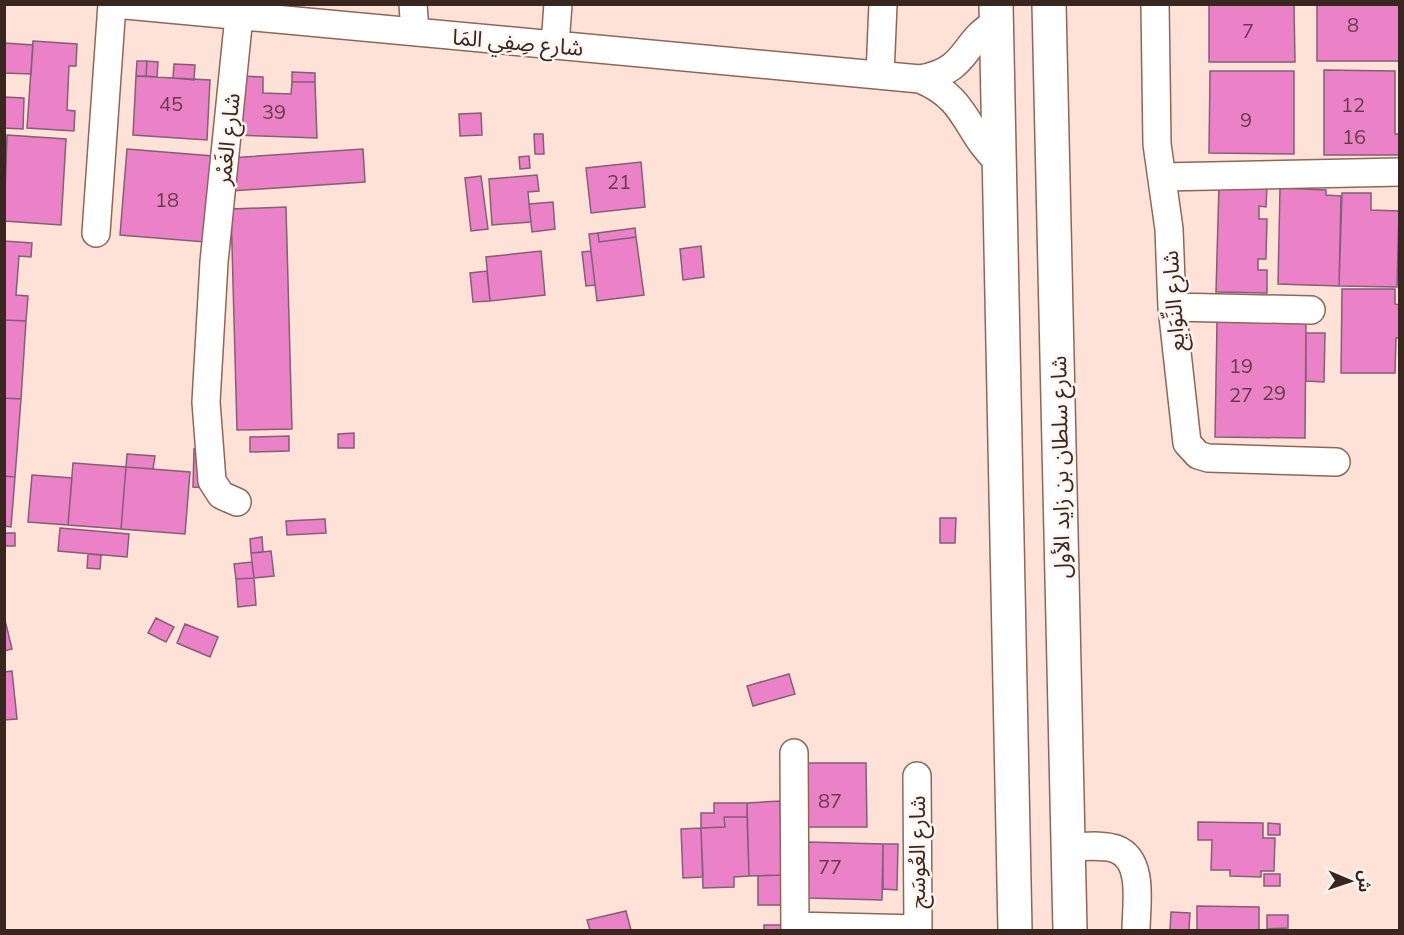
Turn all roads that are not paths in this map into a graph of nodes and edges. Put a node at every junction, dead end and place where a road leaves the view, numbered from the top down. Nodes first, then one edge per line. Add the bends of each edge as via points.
1 (114, 4) edge
2 (413, 4) edge
3 (558, 4) edge
4 (883, 4) edge
5 (1049, 4) edge
6 (1155, 4) edge
7 (996, 14) edge
8 (239, 16) junction
9 (415, 32) junction
10 (555, 45) junction
11 (880, 75) junction
12 (920, 79) junction
13 (999, 162) junction
14 (1400, 172) edge
15 (1162, 177) junction
16 (96, 233) dead end
17 (1172, 307) junction
18 (1311, 310) dead end
19 (1336, 462) dead end
20 (237, 502) dead end
21 (794, 753) dead end
22 (917, 776) dead end
23 (1069, 847) junction
24 (795, 928) edge
25 (918, 930) edge
26 (1015, 930) edge
27 (1070, 930) edge
28 (1136, 930) edge

1 - 8 street, شارع صِفِي المَا
1 - 16 street
2 - 9 street
3 - 10 street
4 - 11 street
5 - 23 main road, شارع سلطان بن زايد الأول
6 - 15 street, شارع النِّوَايِع via 1157,144
7 - 12 street, شارع صِفِي المَا via 961,61
7 - 13 main road
8 - 9 street, شارع صِفِي المَا
8 - 20 street, شارع الغَمْر via 214,262 206,402 210,473 216,489
9 - 10 street, شارع صِفِي المَا
10 - 11 street, شارع صِفِي المَا
11 - 12 street, شارع صِفِي المَا
12 - 13 street, شارع صِفِي المَا via 954,100 981,144
13 - 26 main road
14 - 15 street
15 - 17 street, شارع النِّوَايِع
17 - 18 street
17 - 19 street, شارع النِّوَايِع via 1184,431 1191,449 1208,458
21 - 24 street
22 - 25 street, شارع العُوسَج
23 - 27 main road, شارع سلطان بن زايد الأول
23 - 28 street via 1107,847 1125,855 1135,873
24 - 25 street, شارع العُوسَج

